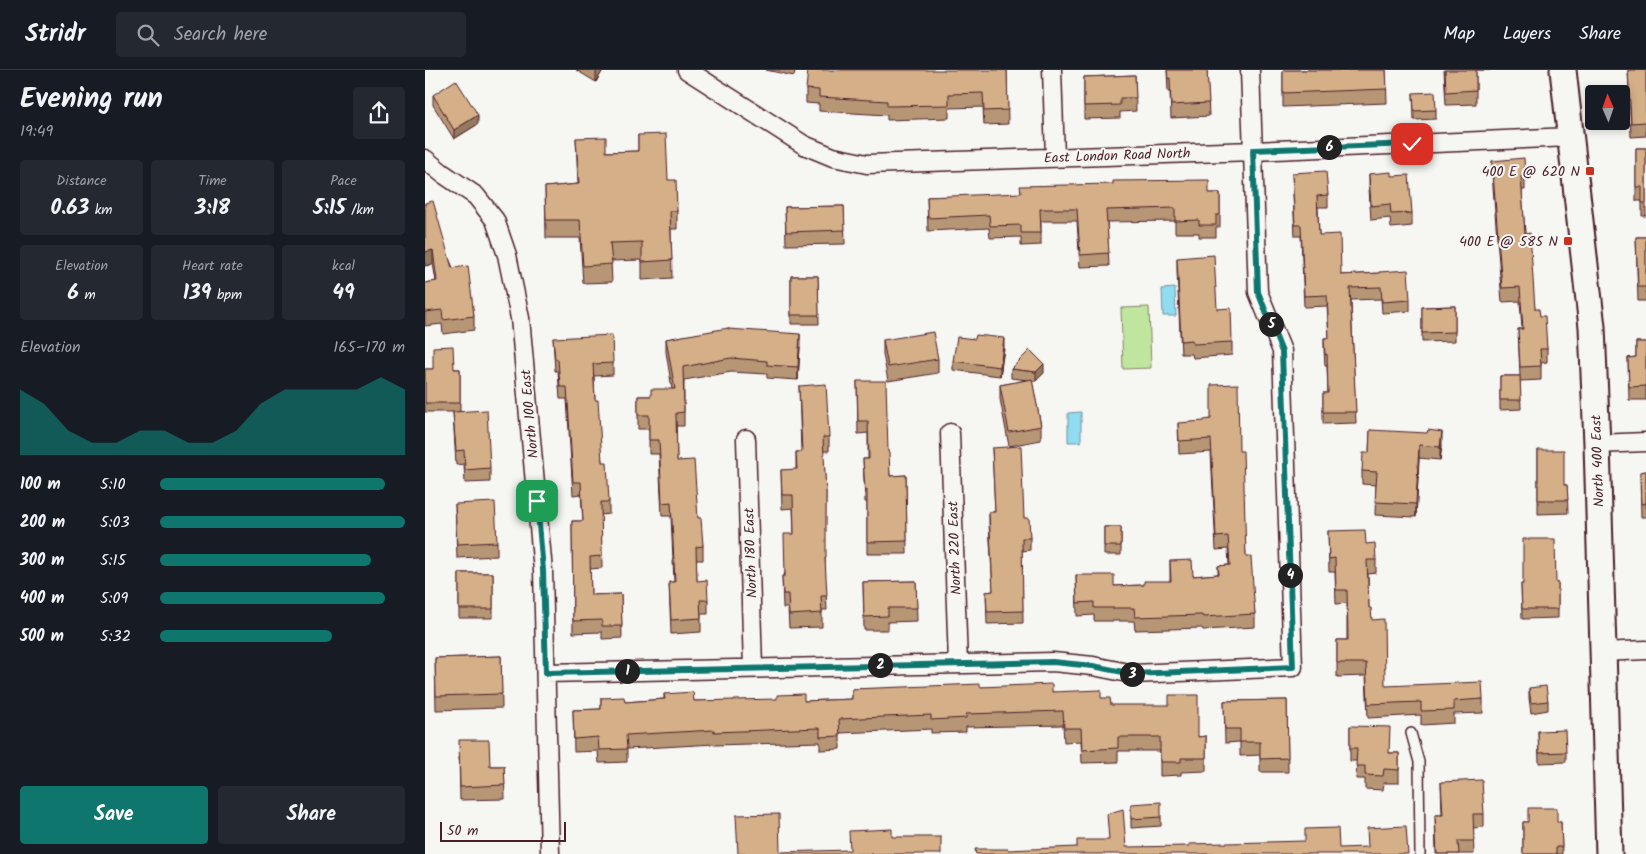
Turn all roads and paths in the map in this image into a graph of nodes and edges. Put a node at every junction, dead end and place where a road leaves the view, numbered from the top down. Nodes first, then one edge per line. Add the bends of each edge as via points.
1 (687, 70) edge
2 (1052, 70) edge
3 (1250, 70) edge
4 (1563, 70) edge
5 (1571, 137) junction
6 (1253, 150) junction
7 (1055, 158) junction
8 (425, 159) edge
9 (950, 432) dead end
10 (746, 438) dead end
11 (1646, 442) edge
12 (1597, 444) junction
13 (1646, 650) edge
14 (1602, 652) junction
15 (958, 664) junction
16 (753, 668) junction
17 (546, 673) junction
18 (1411, 733) dead end
19 (550, 854) edge
20 (1419, 854) edge
21 (1609, 854) edge

1 - 7 street, East London Road North via 803,145 833,157 867,164
2 - 7 street
3 - 6 street
4 - 5 street, North 400 East
5 - 6 street, East London Road North
5 - 12 street, North 400 East via 1591,327
6 - 7 street, East London Road North
6 - 15 street via 1258,292 1282,352 1293,667 1133,674 1053,662
8 - 17 street, North 100 East via 476,196 495,220 507,255 520,318 543,570
9 - 15 street, North 220 East
10 - 16 street, North 180 East
11 - 12 street
12 - 14 street, North 400 East
13 - 14 street
14 - 21 street, North 400 East
15 - 16 street
16 - 17 street
17 - 19 street, North 100 East
18 - 20 lane via 1419,762

